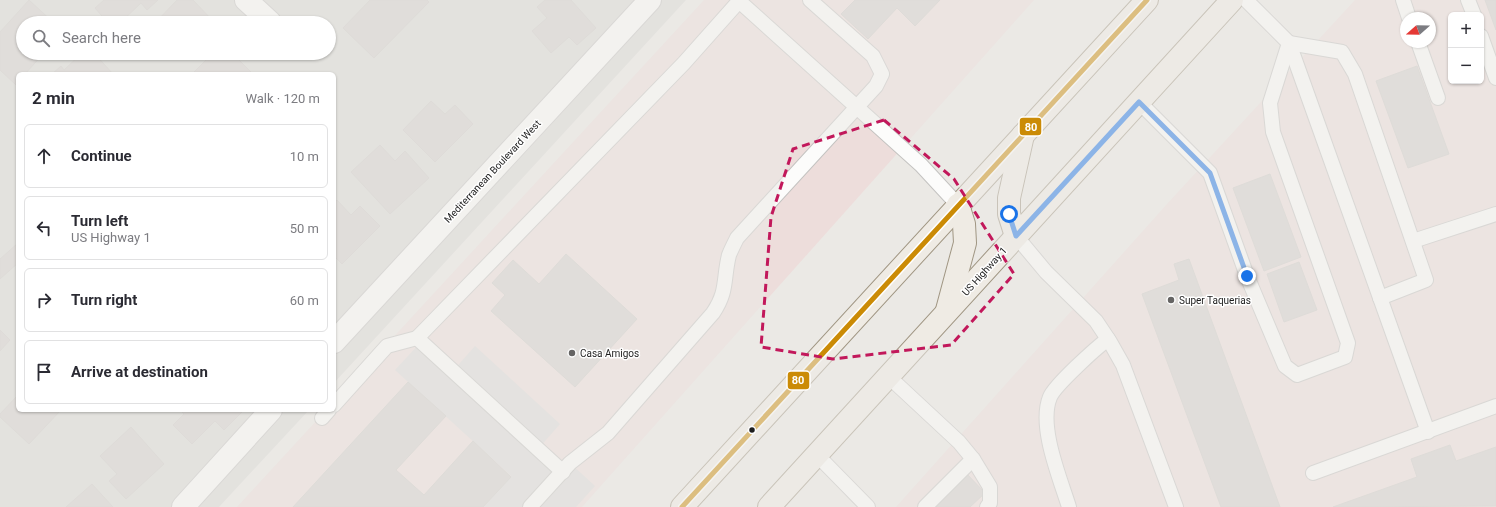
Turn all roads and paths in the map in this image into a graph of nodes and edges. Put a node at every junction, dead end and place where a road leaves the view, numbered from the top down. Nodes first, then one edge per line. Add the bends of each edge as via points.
1 (246, 0) edge
2 (740, 0) edge
3 (810, 0) edge
4 (1147, 0) edge
5 (1232, 0) edge
6 (1246, 0) edge
7 (1403, 0) edge
8 (1468, 0) edge
9 (643, 2) edge
10 (1407, 12) edge
11 (1473, 12) edge
12 (263, 16) edge
13 (1289, 43) junction
14 (1484, 44) edge
15 (1420, 48) edge
16 (1496, 78) edge
17 (1438, 98) dead end
18 (1139, 102) junction
19 (857, 107) junction
20 (1023, 134) junction
21 (958, 205) junction
22 (1496, 214) edge
23 (1016, 236) junction
24 (1413, 241) junction
25 (1380, 298) junction
26 (946, 313) junction
27 (417, 338) junction
28 (1108, 339) junction
29 (336, 340) edge
30 (888, 376) junction
31 (336, 403) edge
32 (1496, 406) edge
33 (269, 412) edge
34 (1428, 432) junction
35 (817, 455) junction
36 (973, 459) junction
37 (562, 472) junction
38 (1313, 473) dead end
39 (776, 505) edge
40 (928, 506) edge
41 (183, 507) edge
42 (530, 507) edge
43 (682, 507) edge
44 (868, 507) edge
45 (987, 507) edge
46 (1069, 507) edge
47 (1176, 507) edge

1 - 12 street
2 - 19 lane
2 - 27 lane via 684,63
3 - 19 lane via 873,56 882,74 876,86
4 - 20 main road
5 - 18 main road, US Highway 1
6 - 13 lane
7 - 10 lane
8 - 11 lane
9 - 29 street, Mediterranean Boulevard West
13 - 18 lane via 1270,103 1272,132 1348,343 1345,357 1297,374 1285,366 1247,276 1210,173
13 - 24 lane via 1342,52 1355,74
13 - 25 lane
14 - 16 lane
15 - 17 lane
18 - 23 main road, US Highway 1
19 - 21 lane via 921,165
19 - 37 lane via 737,238 730,254 724,292 713,312 608,433
20 - 21 main road
20 - 23 main road via 1009,198 1009,214
21 - 26 main road via 964,224 965,243
21 - 43 main road
22 - 24 lane
23 - 26 main road, US Highway 1
23 - 28 lane via 1046,272 1096,321
24 - 25 lane via 1426,280
25 - 34 lane
26 - 30 main road, US Highway 1
27 - 31 lane via 387,346
27 - 37 lane
28 - 46 lane via 1057,388 1050,396 1047,408 1046,424 1050,445
28 - 47 lane via 1123,365
30 - 35 main road, US Highway 1
30 - 36 lane via 959,442
32 - 34 lane
33 - 41 street
34 - 38 lane
35 - 39 main road, US Highway 1
35 - 44 lane
36 - 40 lane
36 - 45 lane via 990,486 990,503
37 - 42 lane

